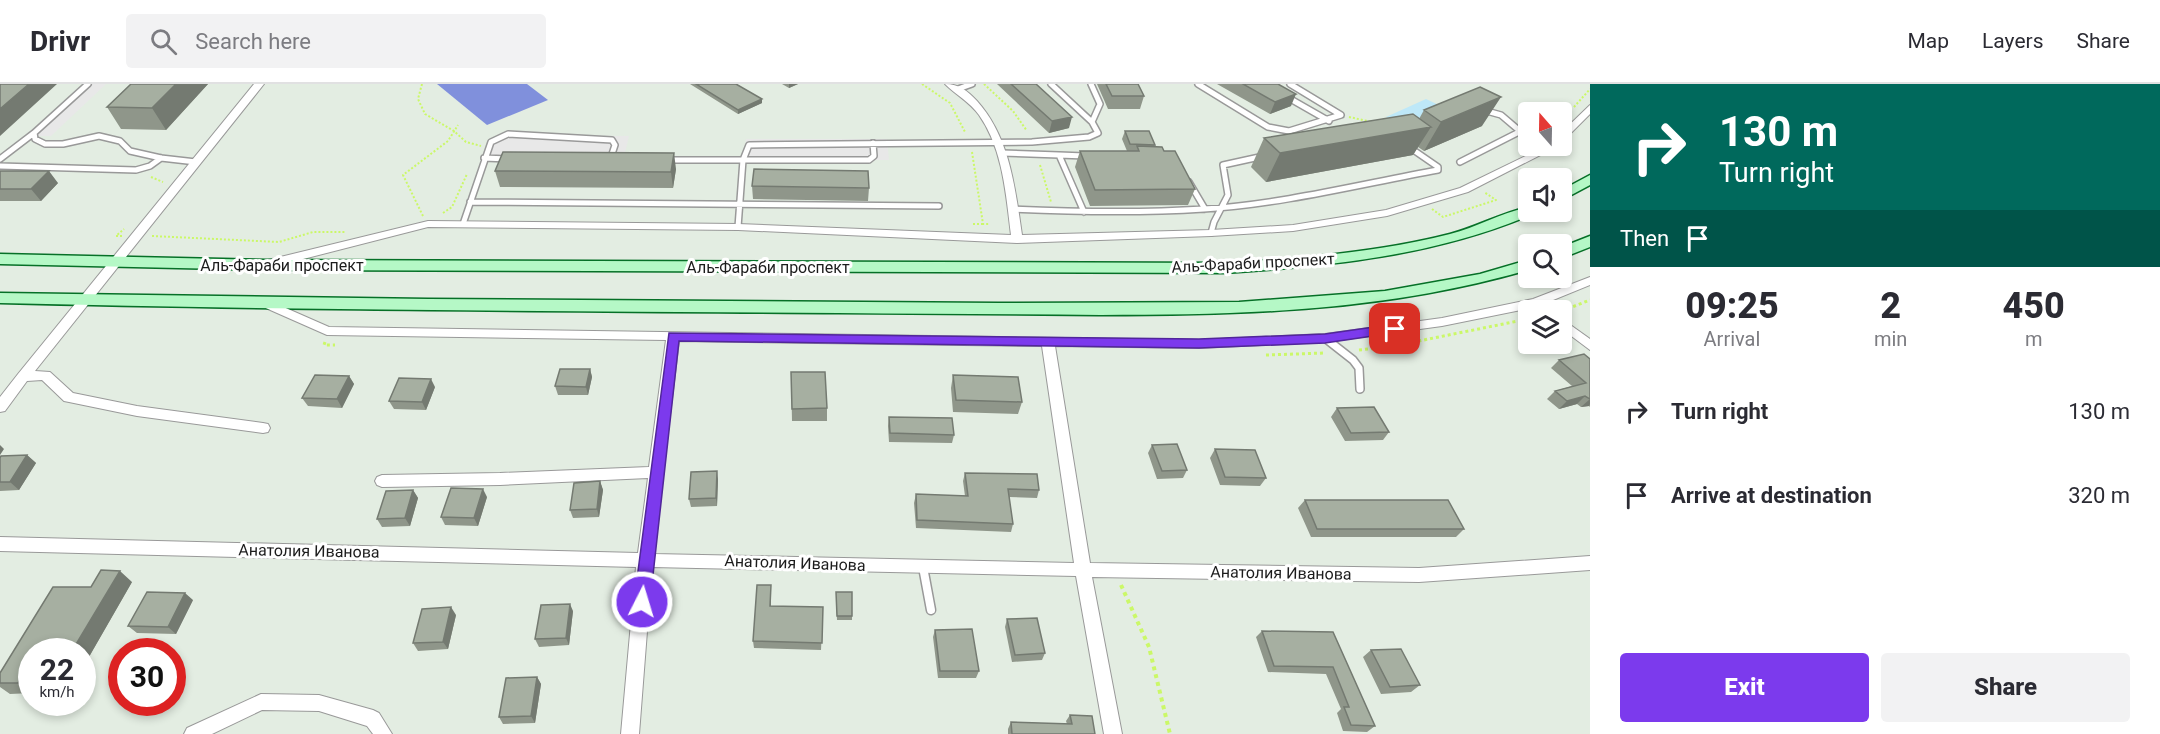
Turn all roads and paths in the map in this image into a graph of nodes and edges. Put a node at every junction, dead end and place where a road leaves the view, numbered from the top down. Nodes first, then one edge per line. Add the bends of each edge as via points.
1 (87, 84) edge
2 (259, 84) edge
3 (422, 84) edge
4 (922, 84) edge
5 (972, 84) edge
6 (1051, 84) edge
7 (1091, 84) edge
8 (1198, 84) edge
9 (1290, 84) edge
10 (954, 86) edge
11 (1283, 94) edge
12 (1478, 108) edge
13 (1590, 108) edge
14 (1341, 116) junction
15 (1329, 121) junction
16 (1092, 122) junction
17 (1374, 122) edge
18 (458, 125) dead end
19 (1572, 126) edge
20 (454, 131) junction
21 (1518, 131) edge
22 (1289, 132) junction
23 (34, 133) junction
24 (1518, 133) edge
25 (1297, 137) edge
26 (1402, 141) edge
27 (970, 142) junction
28 (873, 143) junction
29 (489, 148) junction
30 (1000, 148) junction
31 (1059, 155) junction
32 (1095, 156) edge
33 (1266, 156) edge
34 (1530, 156) edge
35 (161, 158) junction
36 (484, 158) junction
37 (0, 159) edge
38 (518, 159) edge
39 (598, 160) edge
40 (610, 160) junction
41 (621, 160) edge
42 (654, 160) edge
43 (743, 160) junction
44 (196, 162) junction
45 (1460, 162) dead end
46 (0, 166) edge
47 (136, 170) junction
48 (1184, 173) edge
49 (1590, 179) edge
50 (1474, 185) junction
51 (1572, 190) edge
52 (157, 191) dead end
53 (470, 202) junction
54 (1423, 203) junction
55 (740, 206) junction
56 (939, 206) dead end
57 (1223, 207) junction
58 (1013, 208) junction
59 (1205, 208) junction
60 (1084, 212) junction
61 (1518, 214) edge
62 (130, 223) dead end
63 (428, 224) junction
64 (463, 224) junction
65 (1015, 226) junction
66 (738, 227) junction
67 (355, 231) dead end
68 (1211, 233) junction
69 (137, 235) junction
70 (1017, 239) junction
71 (1590, 241) edge
72 (1572, 249) edge
73 (0, 259) edge
74 (114, 263) junction
75 (266, 265) junction
76 (1518, 268) edge
77 (1590, 281) edge
78 (0, 298) edge
79 (1554, 300) edge
80 (1590, 300) edge
81 (83, 301) junction
82 (264, 302) junction
83 (1572, 307) edge
84 (1518, 310) edge
85 (1572, 331) edge
86 (673, 336) junction
87 (1325, 338) junction
88 (1048, 341) junction
89 (1590, 346) edge
90 (23, 377) junction
91 (1360, 389) dead end
92 (0, 407) edge
93 (262, 428) dead end
94 (656, 472) junction
95 (382, 481) dead end
96 (0, 544) edge
97 (645, 558) junction
98 (1590, 564) edge
99 (923, 567) junction
100 (1083, 569) junction
101 (1115, 570) junction
102 (931, 610) dead end
103 (193, 734) edge
104 (383, 734) edge
105 (630, 734) edge
106 (1113, 734) edge
107 (1170, 734) edge

1 - 23 lane
2 - 44 street
3 - 20 path via 418,99 425,114
4 - 27 path via 950,103
5 - 10 lane
6 - 16 lane
7 - 16 lane via 1100,104
8 - 22 lane via 1268,127
9 - 14 lane
10 - 30 street via 991,123
11 - 15 lane
12 - 21 lane via 1501,115
13 - 19 street
14 - 15 lane
14 - 17 path
15 - 22 lane
16 - 30 lane via 1098,133 1089,136
18 - 20 path
20 - 29 path via 466,142
20 - 63 path via 448,141 403,175
22 - 25 lane
23 - 35 lane via 35,139 45,144 99,136 120,141 130,151
23 - 37 lane
24 - 45 lane
26 - 57 lane via 1438,170
27 - 28 lane
27 - 30 lane
27 - 65 path via 983,224
28 - 43 lane via 749,145
28 - 43 lane via 874,156 869,160
29 - 36 lane
29 - 40 lane via 491,142 508,134 604,138 615,145
30 - 31 lane
30 - 58 street
31 - 32 lane
31 - 60 lane
33 - 57 lane via 1222,165 1228,191
34 - 50 street
35 - 44 lane
35 - 47 lane
36 - 38 lane
36 - 53 lane
36 - 63 path via 472,162 452,207
39 - 40 lane
40 - 41 lane
42 - 43 lane
43 - 55 lane
44 - 69 street
46 - 47 lane
47 - 52 path via 164,182
48 - 59 lane
49 - 51 street
50 - 54 street
50 - 54 path via 1496,200 1443,217
53 - 55 lane
53 - 64 lane
54 - 68 street via 1387,213 1293,228
55 - 56 lane
55 - 66 lane
57 - 59 lane
57 - 68 lane
58 - 60 lane
58 - 65 street
59 - 60 lane
61 - 75 street, Аль-Фараби проспект via 1456,236 1391,251 1309,263 1225,268
62 - 69 path via 116,236
63 - 64 street
63 - 75 street
64 - 66 street
65 - 70 street
66 - 70 street
67 - 69 path via 313,232 279,242
68 - 70 street
69 - 74 street
71 - 72 street
73 - 74 street, Аль-Фараби проспект
74 - 75 street, Аль-Фараби проспект
74 - 81 street
76 - 82 street via 1422,292 1354,302 1263,308
77 - 79 street
78 - 81 street
80 - 83 path
81 - 82 street
81 - 90 street
82 - 86 street via 327,331
84 - 87 street
85 - 89 street
86 - 88 street
86 - 94 street
87 - 88 street via 1199,344
87 - 91 lane via 1359,368
88 - 100 street
90 - 92 street
90 - 93 street via 45,375 69,397 137,411
94 - 95 street
94 - 97 street
96 - 97 street, Анатолия Иванова
97 - 99 street, Анатолия Иванова
97 - 105 street
98 - 101 street, Анатолия Иванова via 1419,575
99 - 100 street, Анатолия Иванова
99 - 102 lane
100 - 101 street, Анатолия Иванова
100 - 106 street
101 - 107 path via 1149,647
103 - 104 street via 261,702 320,703 373,719

